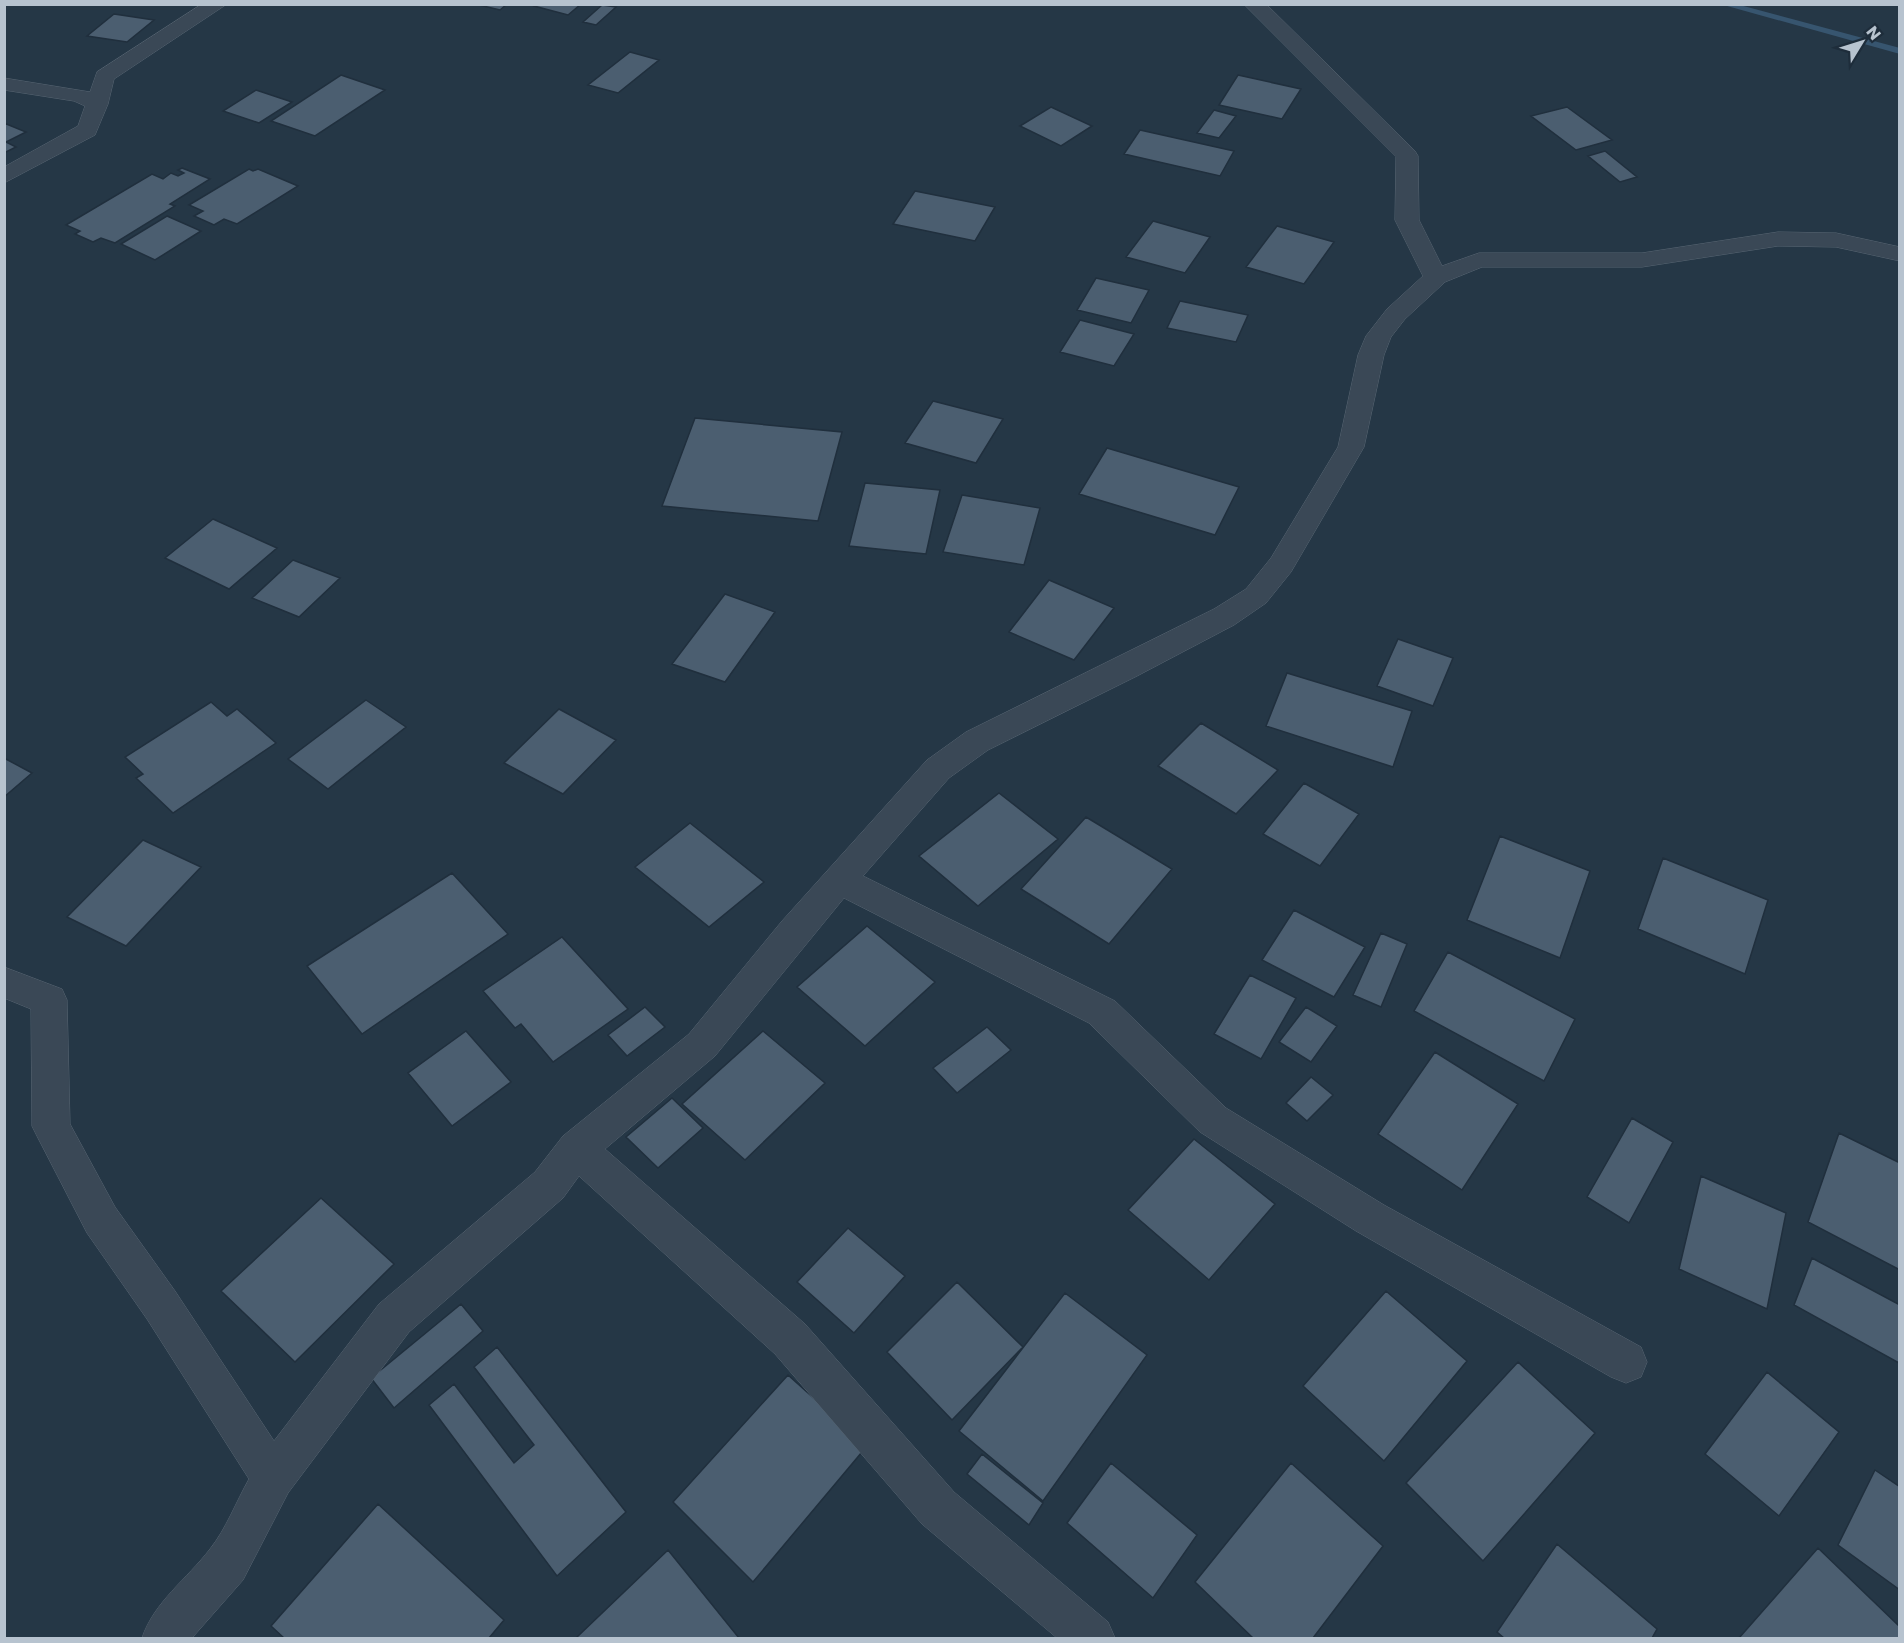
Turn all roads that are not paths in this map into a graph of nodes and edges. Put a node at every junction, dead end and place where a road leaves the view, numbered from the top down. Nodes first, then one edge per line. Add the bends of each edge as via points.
1 (217, 4) edge
2 (1254, 4) edge
3 (4, 84) edge
4 (97, 104) junction
5 (4, 176) edge
6 (1899, 254) edge
7 (1436, 277) junction
8 (839, 880) junction
9 (4, 982) edge
10 (577, 1149) junction
11 (1626, 1362) dead end
12 (273, 1478) junction
13 (165, 1638) edge
14 (1092, 1638) edge

1 - 4 street via 104,76
2 - 7 street via 1407,156 1407,220
3 - 4 street via 80,95
4 - 5 street via 87,130
6 - 7 street via 1836,240 1795,238 1642,260 1479,260
7 - 8 street via 1396,314 1379,336 1371,355 1351,447 1281,565 1256,596 1214,622 1001,727 957,754 938,769
8 - 10 street via 702,1045
8 - 11 street via 1102,1012 1213,1120 1370,1218
9 - 12 street via 49,1000 51,1126 101,1220
10 - 12 street via 549,1185 394,1318
10 - 14 street via 790,1339 938,1508
12 - 13 street via 227,1564 187,1607

